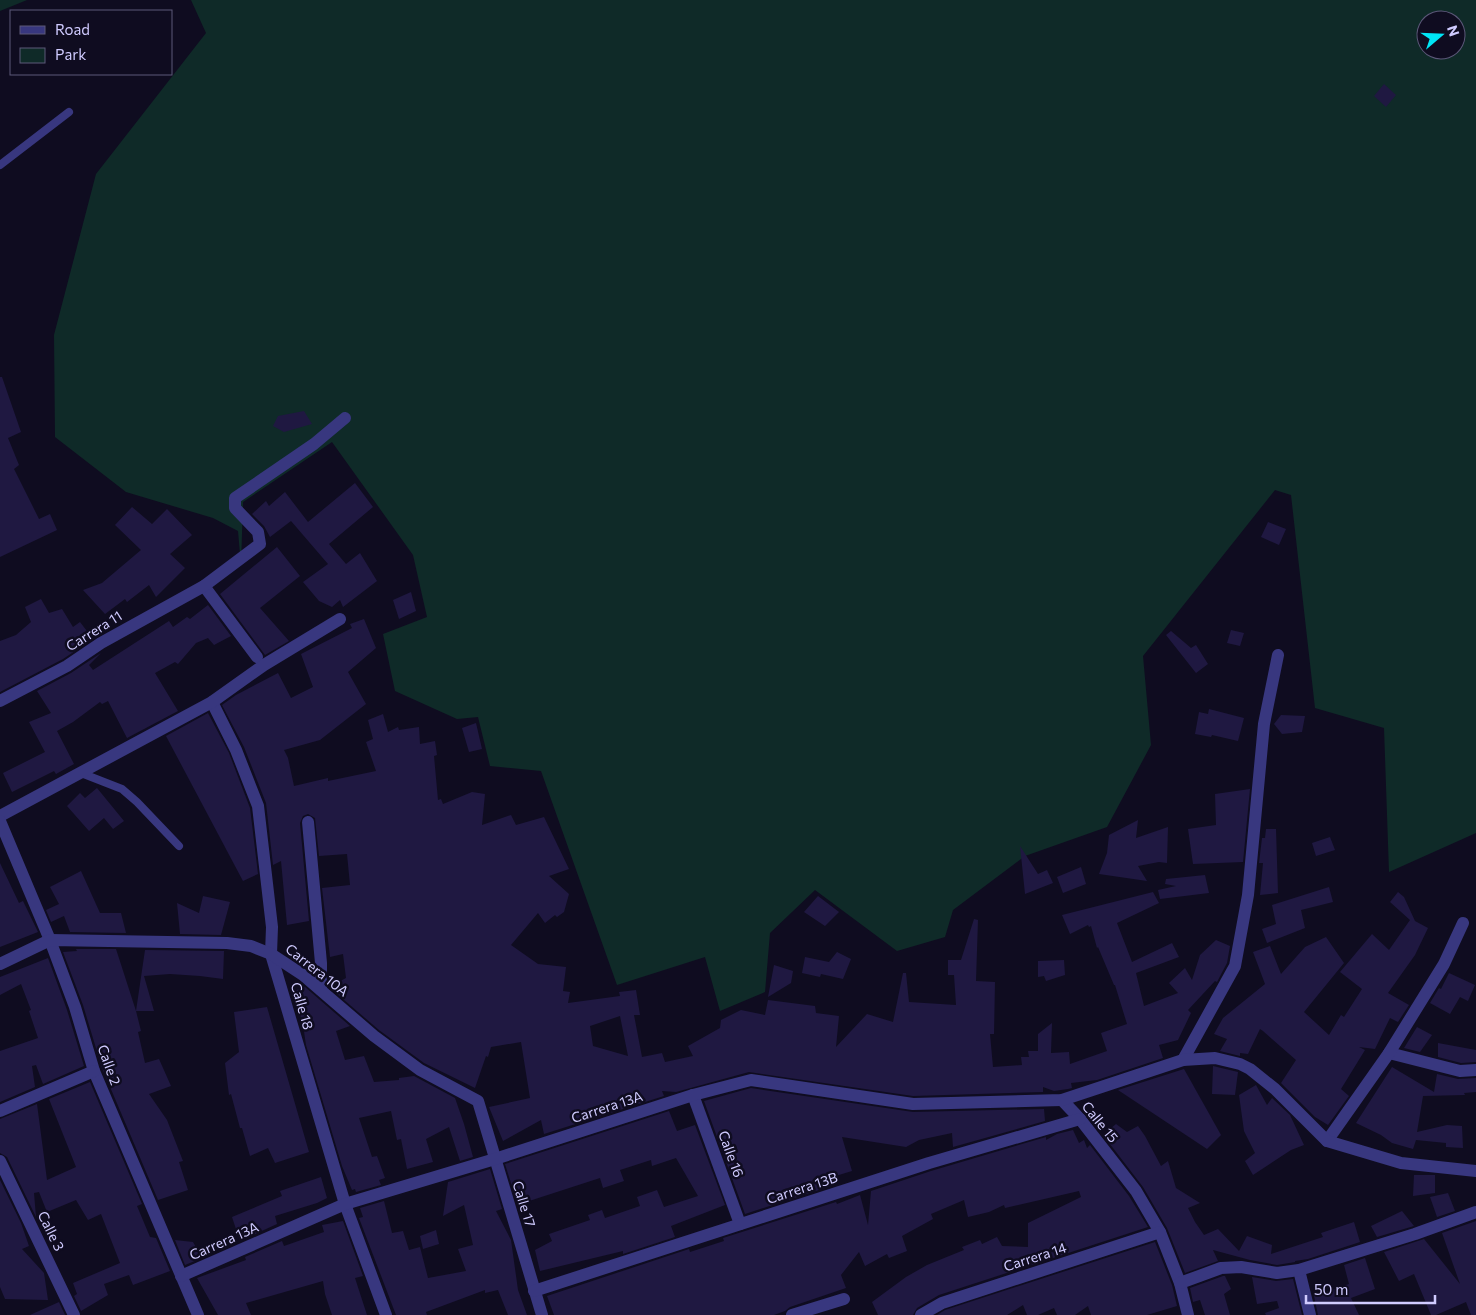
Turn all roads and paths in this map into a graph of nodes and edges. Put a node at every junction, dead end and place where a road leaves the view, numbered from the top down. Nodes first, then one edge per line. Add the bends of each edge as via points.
1 (69, 112) dead end
2 (0, 165) edge
3 (346, 418) dead end
4 (204, 586) junction
5 (340, 619) dead end
6 (1278, 655) dead end
7 (258, 657) dead end
8 (0, 701) edge
9 (212, 702) junction
10 (81, 773) junction
11 (0, 816) edge
12 (0, 821) edge
13 (308, 822) dead end
14 (179, 846) dead end
15 (1463, 923) dead end
16 (50, 940) junction
17 (271, 954) junction
18 (0, 964) edge
19 (321, 990) junction
20 (1389, 1053) junction
21 (1183, 1060) junction
22 (1476, 1070) edge
23 (94, 1071) junction
24 (693, 1095) junction
25 (1062, 1100) junction
26 (478, 1101) joint
27 (0, 1111) edge
28 (1080, 1118) junction
29 (1327, 1141) junction
30 (495, 1159) junction
31 (0, 1161) edge
32 (1476, 1171) edge
33 (345, 1204) junction
34 (1476, 1212) edge
35 (740, 1224) junction
36 (1160, 1232) junction
37 (1299, 1270) junction
38 (181, 1276) junction
39 (1180, 1283) junction
40 (534, 1291) junction
41 (844, 1299) dead end
42 (74, 1315) edge
43 (198, 1315) edge
44 (386, 1315) edge
45 (542, 1315) edge
46 (792, 1315) edge
47 (922, 1315) edge
48 (1188, 1315) edge
49 (1310, 1315) edge

1 - 2 lane
3 - 4 street, Carrera 11 via 235,498 235,508 258,532 260,544
4 - 7 street
4 - 8 street, Carrera 11
5 - 9 street via 264,665
6 - 21 street via 1264,724 1248,895 1235,966
9 - 10 street
9 - 17 street, Calle 18 via 236,750 258,806 272,927
10 - 11 street
10 - 14 lane via 122,789
12 - 16 street, Calle 2
13 - 19 street
15 - 20 street via 1444,964
16 - 17 street, Carrera 10A via 227,943 252,946
16 - 18 street
16 - 23 street, Calle 2
17 - 19 street, Carrera 10A
17 - 33 street, Calle 18
19 - 26 street, Carrera 10A via 420,1070
20 - 22 street via 1460,1071
20 - 29 street
21 - 25 street, Calle 15
21 - 29 street, Calle 15 via 1215,1058 1250,1069
23 - 27 street
23 - 38 street, Calle 2
24 - 25 street, Carrera 13A via 751,1080 913,1104
24 - 30 street, Carrera 13A
24 - 35 street, Calle 16
25 - 28 street, Calle 15
26 - 30 street, Calle 17
28 - 35 street, Carrera 13B
28 - 36 street, Calle 15 via 1136,1191
29 - 32 street via 1400,1163
30 - 33 street, Carrera 13A
30 - 40 street, Calle 17
31 - 42 street, Calle 3
33 - 38 street, Carrera 13A
33 - 44 street, Calle 18
34 - 37 street
35 - 40 street, Carrera 13B
36 - 39 street, Calle 15
36 - 47 street, Carrera 14 via 942,1303
37 - 39 street via 1277,1273 1241,1267 1221,1268
37 - 49 street
38 - 43 street, Calle 2
39 - 48 street, Calle 15
40 - 45 street, Calle 17
41 - 46 street

